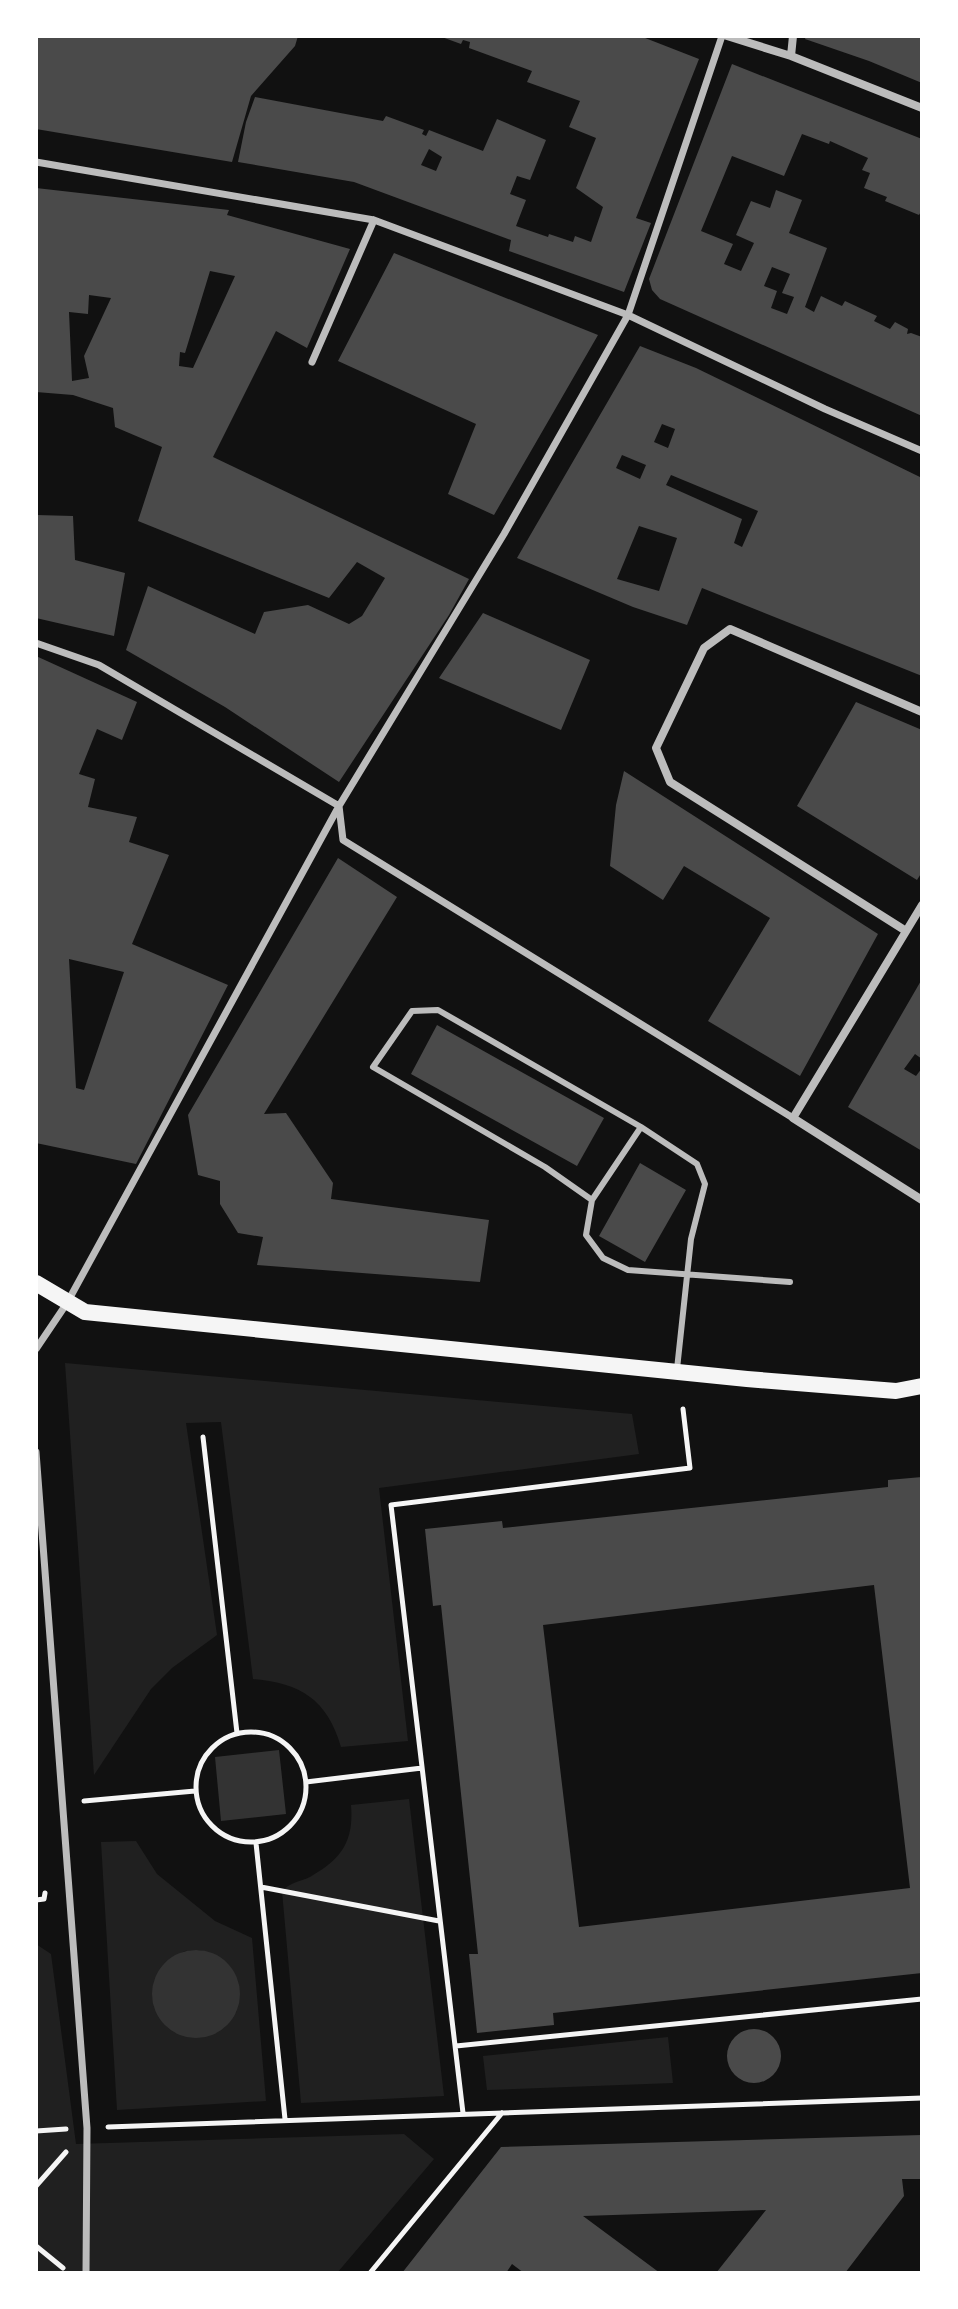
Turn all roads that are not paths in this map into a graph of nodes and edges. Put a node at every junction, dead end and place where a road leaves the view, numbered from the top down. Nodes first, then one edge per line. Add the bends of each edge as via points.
1 (725, 36) edge
2 (793, 36) edge
3 (791, 56) junction
4 (922, 108) edge
5 (36, 162) edge
6 (374, 220) junction
7 (628, 315) junction
8 (312, 362) dead end
9 (922, 451) edge
10 (36, 643) edge
11 (922, 712) edge
12 (339, 806) junction
13 (922, 905) edge
14 (906, 931) junction
15 (793, 1118) junction
16 (641, 1127) junction
17 (592, 1200) junction
18 (922, 1200) edge
19 (687, 1274) junction
20 (790, 1282) dead end
21 (36, 1283) edge
22 (67, 1303) junction
23 (36, 1349) edge
24 (677, 1372) junction
25 (922, 1386) edge
26 (36, 1452) edge
27 (86, 2273) edge

1 - 3 street
1 - 7 street
2 - 3 street
3 - 4 street
5 - 6 street
6 - 7 street
6 - 8 street
7 - 9 street
7 - 12 street via 504,534
10 - 12 street via 99,665
11 - 14 street via 730,629 704,648 656,748 670,782
12 - 15 street via 343,840
12 - 22 street
13 - 14 street
14 - 15 street
15 - 18 street
16 - 17 lane
16 - 17 lane via 438,1010 412,1011 373,1067
16 - 19 lane via 697,1164 705,1184
17 - 19 lane via 586,1235 603,1258 628,1270
19 - 20 lane
19 - 24 lane
21 - 22 main road
22 - 23 street
22 - 24 main road via 85,1312
24 - 25 main road via 896,1391
26 - 27 street via 87,2128

